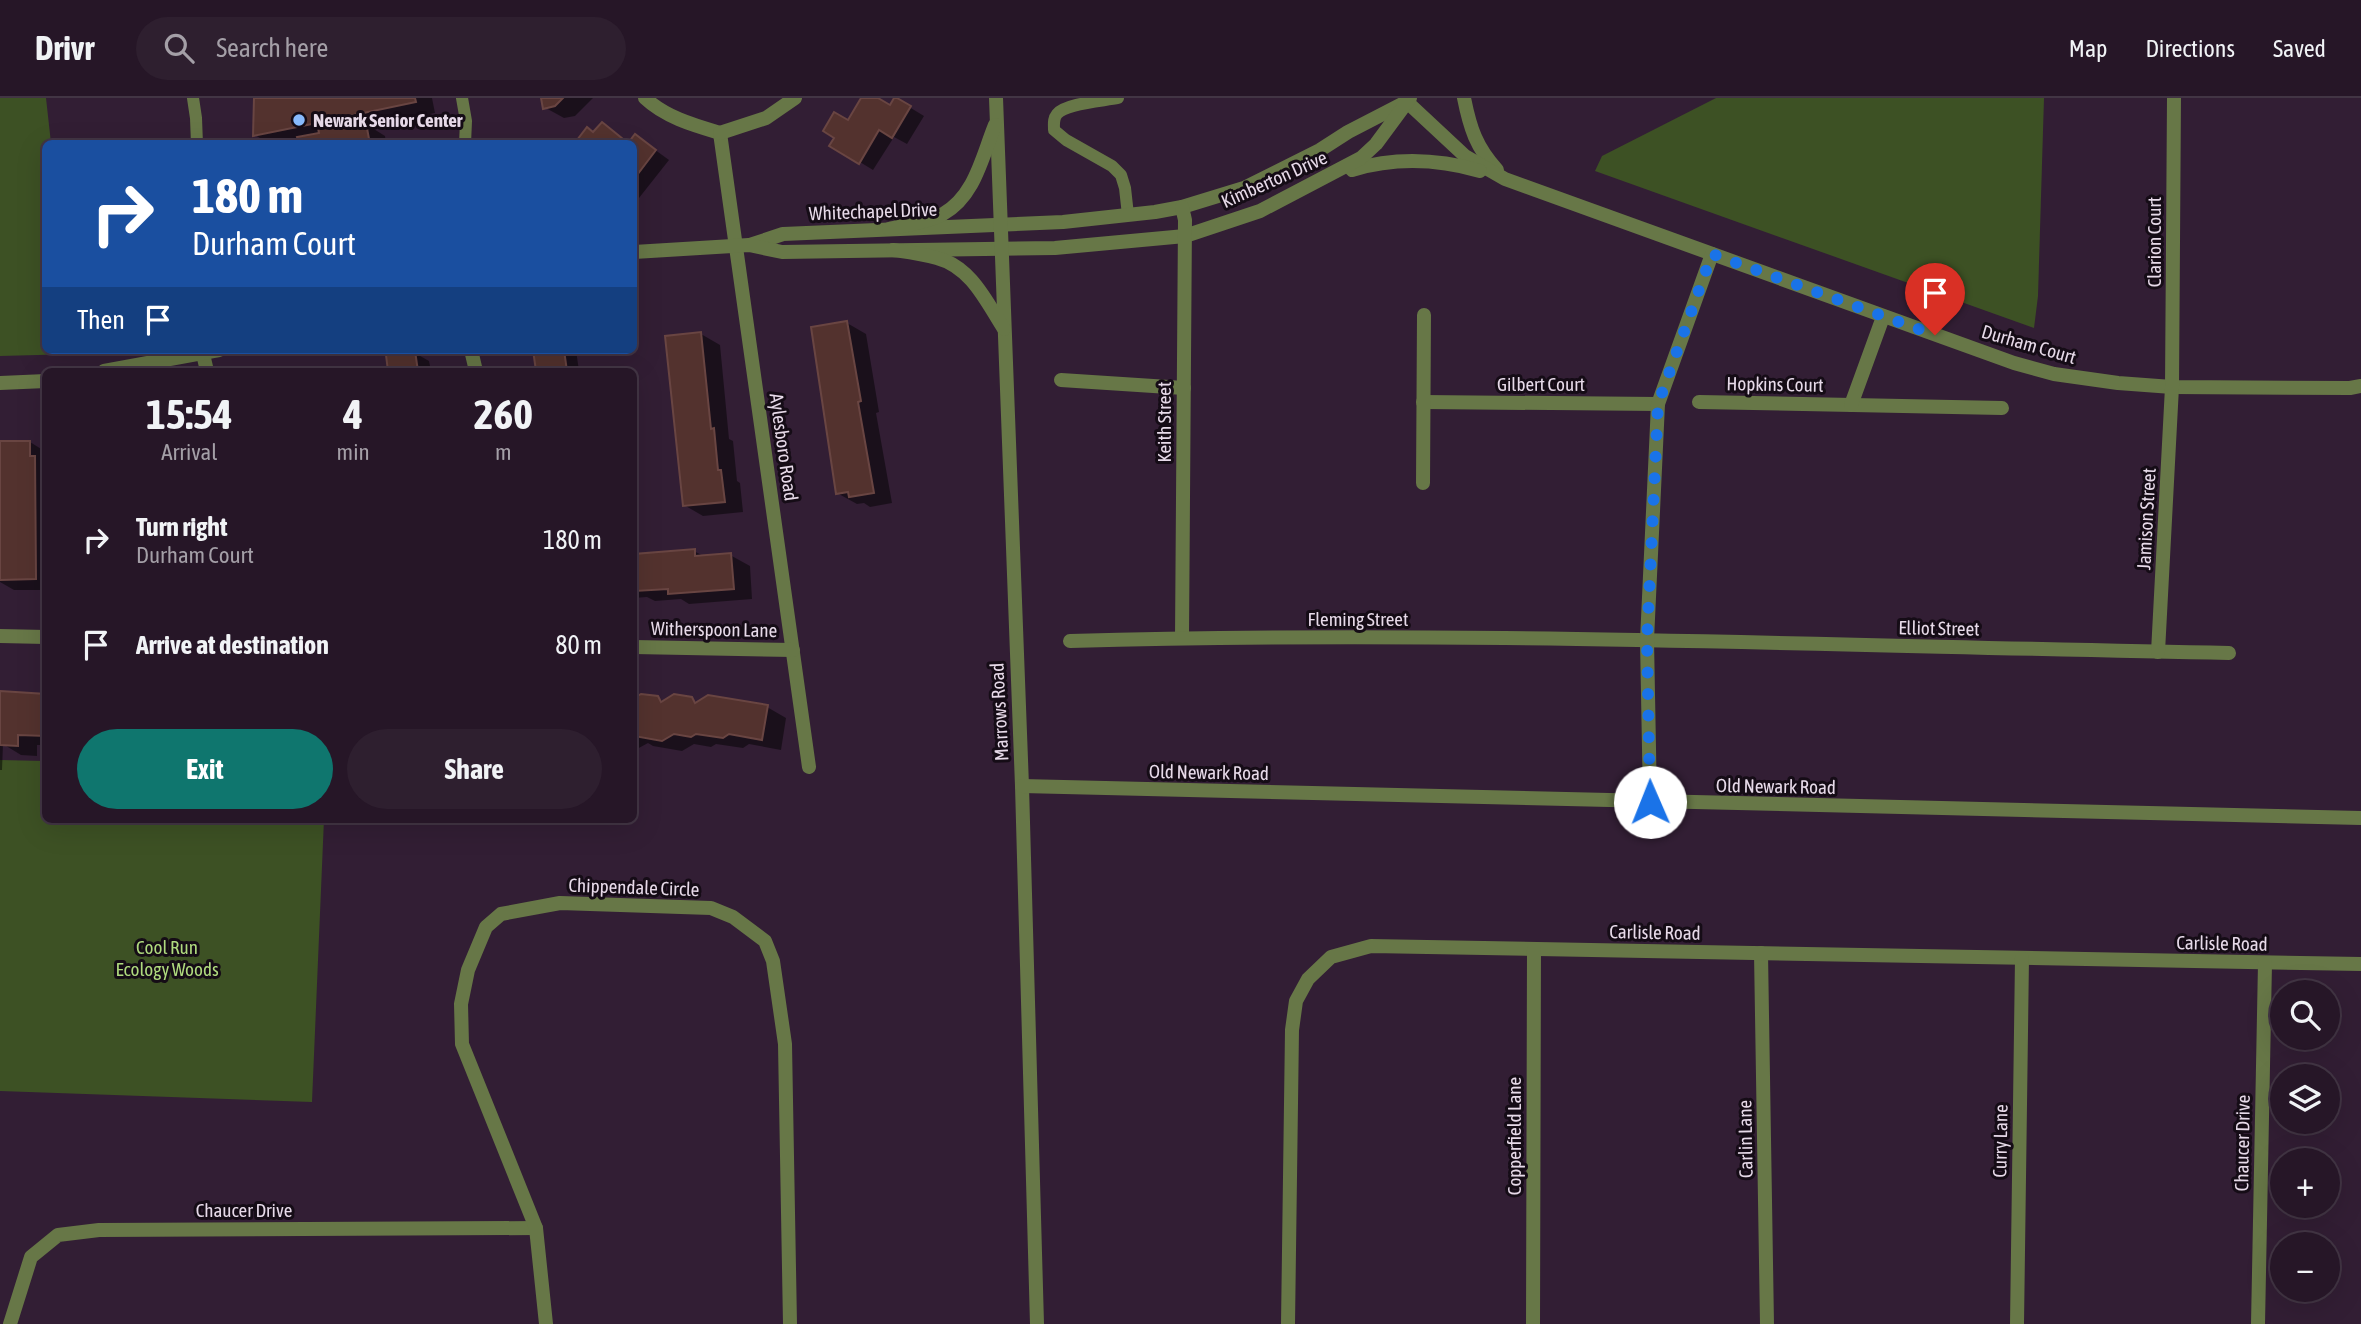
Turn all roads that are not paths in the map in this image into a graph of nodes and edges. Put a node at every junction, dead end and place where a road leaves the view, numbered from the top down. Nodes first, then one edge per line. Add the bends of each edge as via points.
1 (193, 98) edge
2 (462, 98) edge
3 (645, 98) edge
4 (795, 98) edge
5 (996, 98) edge
6 (1118, 98) edge
7 (1464, 98) edge
8 (2174, 98) edge
9 (1407, 99) edge
10 (997, 120) junction
11 (720, 133) junction
12 (197, 140) edge
13 (465, 140) edge
14 (1505, 179) junction
15 (1322, 180) junction
16 (1182, 207) junction
17 (1128, 215) junction
18 (1001, 225) junction
19 (889, 229) junction
20 (1185, 236) junction
21 (742, 245) junction
22 (1002, 248) junction
23 (893, 250) junction
24 (637, 252) edge
25 (1712, 254) junction
26 (1424, 315) dead end
27 (1883, 317) junction
28 (1004, 330) junction
29 (193, 354) edge
30 (120, 368) edge
31 (1062, 380) dead end
32 (42, 381) edge
33 (0, 383) edge
34 (2361, 386) edge
35 (2172, 387) junction
36 (1184, 388) junction
37 (1423, 402) junction
38 (1699, 402) dead end
39 (1658, 404) junction
40 (1851, 405) junction
41 (2002, 408) dead end
42 (1423, 483) dead end
43 (0, 636) edge
44 (42, 636) edge
45 (1182, 638) junction
46 (1647, 640) junction
47 (1070, 641) dead end
48 (637, 647) edge
49 (793, 650) junction
50 (2158, 652) junction
51 (2230, 653) dead end
52 (809, 767) dead end
53 (1022, 786) junction
54 (1650, 802) junction
55 (2361, 818) edge
56 (1534, 949) junction
57 (1760, 953) junction
58 (2022, 958) junction
59 (2264, 963) junction
60 (2361, 964) edge
61 (536, 1227) junction
62 (10, 1324) edge
63 (545, 1324) edge
64 (790, 1324) edge
65 (1037, 1324) edge
66 (1288, 1324) edge
67 (1533, 1324) edge
68 (1767, 1324) edge
69 (2017, 1324) edge
70 (2258, 1324) edge

1 - 12 lane
2 - 13 lane
3 - 11 street via 688,124
4 - 11 street via 766,118
5 - 10 street, Marrows Road
6 - 17 lane via 1059,111 1054,130 1121,175
7 - 14 street via 1476,143
8 - 35 street, Clarion Court
9 - 14 street, Durham Court via 1465,156
9 - 15 street, Kimberton Drive via 1362,158
9 - 16 street, Kimberton Drive via 1244,188
10 - 18 street, Marrows Road
10 - 19 street via 963,200 941,215
11 - 21 street, Aylesboro Road
14 - 15 street via 1459,165 1396,160
14 - 25 street, Durham Court
15 - 20 street, Kimberton Drive via 1259,211
16 - 17 street, Kimberton Drive
16 - 20 street, Keith Street
17 - 18 street, Kimberton Drive
18 - 19 street, Whitechapel Drive
18 - 22 street, Marrows Road
19 - 21 street, Whitechapel Drive via 783,234
20 - 22 street, Kimberton Drive
20 - 36 street, Keith Street
21 - 23 street, Whitechapel Drive via 782,251
21 - 24 street, Whitechapel Drive
21 - 49 street, Aylesboro Road
22 - 23 street, Whitechapel Drive
22 - 28 street, Marrows Road
23 - 28 street via 939,258 958,267 971,278
25 - 27 street, Durham Court
25 - 39 street
26 - 37 street
27 - 35 street, Durham Court via 2054,374
27 - 40 street, Hopkins Court
28 - 53 street, Marrows Road
29 - 30 street
31 - 36 street
32 - 33 street
34 - 35 street, Durham Court
35 - 50 street, Jamison Street
36 - 45 street, Keith Street
37 - 39 street, Gilbert Court
37 - 42 street
38 - 40 street, Hopkins Court
39 - 46 street
40 - 41 street, Hopkins Court
43 - 44 street
45 - 46 street, Fleming Street
45 - 47 street, Fleming Street
46 - 50 street, Elliot Street
46 - 54 street
48 - 49 street, Witherspoon Lane
49 - 52 street, Aylesboro Road
50 - 51 street, Elliot Street
53 - 54 street, Old Newark Road
53 - 65 street, Marrows Road
54 - 55 street, Old Newark Road
56 - 57 street, Carlisle Road
56 - 66 street, Carlisle Road via 1371,946 1331,957 1308,979 1296,1001 1292,1030
56 - 67 street, Copperfield Lane
57 - 58 street, Carlisle Road
57 - 68 street, Carlin Lane
58 - 59 street, Carlisle Road
58 - 69 street, Curry Lane
59 - 60 street, Carlisle Road
59 - 70 street, Chaucer Drive
61 - 62 street, Chaucer Drive via 99,1230 58,1235 31,1257
61 - 63 street, Chippendale Circle
61 - 64 street, Chippendale Circle via 462,1044 461,1004 468,970 486,927 501,914 560,903 711,908 733,917 765,941 773,961 785,1044

